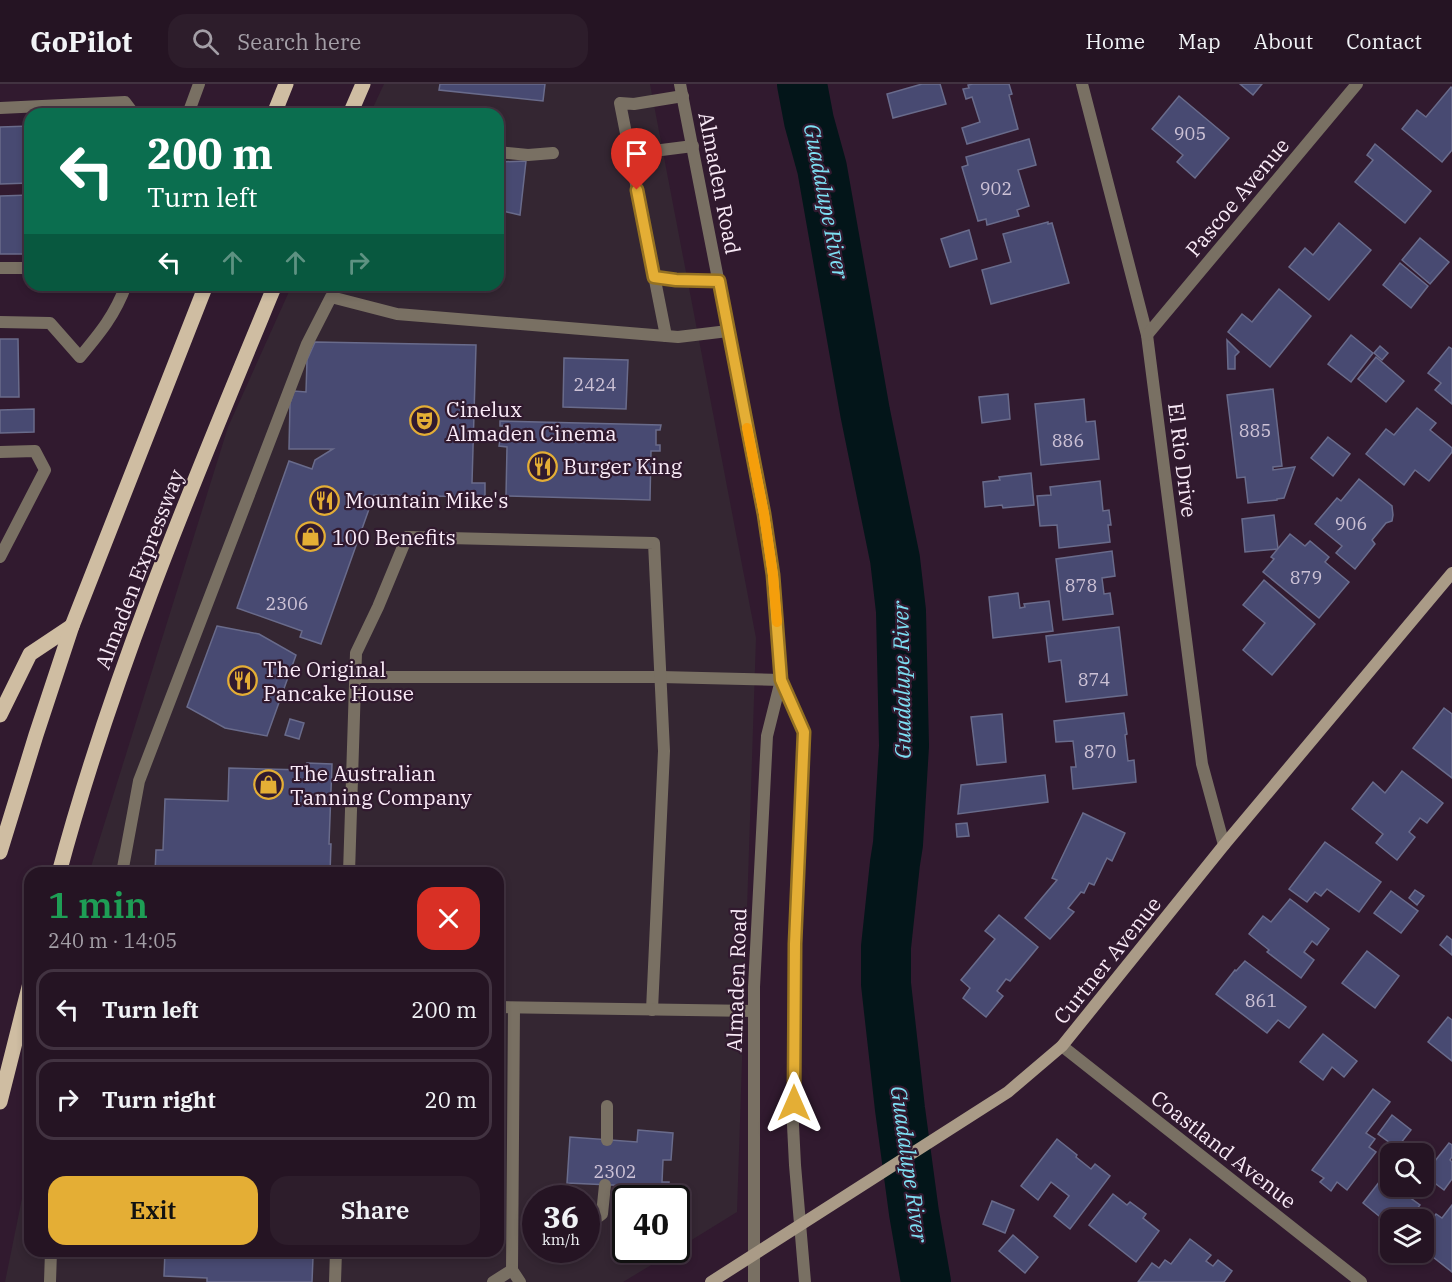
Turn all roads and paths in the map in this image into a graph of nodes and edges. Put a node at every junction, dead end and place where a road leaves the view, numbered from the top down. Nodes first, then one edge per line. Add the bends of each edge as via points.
1 (199, 84) edge
2 (286, 84) edge
3 (363, 84) edge
4 (1082, 84) edge
5 (1357, 84) edge
6 (682, 90) edge
7 (0, 108) edge
8 (130, 108) edge
9 (190, 108) edge
10 (276, 108) edge
11 (353, 108) edge
12 (693, 146) junction
13 (504, 153) edge
14 (553, 153) dead end
15 (630, 154) junction
16 (0, 268) edge
17 (24, 268) edge
18 (654, 277) junction
19 (719, 281) junction
20 (124, 291) edge
21 (204, 291) edge
22 (272, 291) edge
23 (0, 322) edge
24 (728, 331) junction
25 (1147, 335) junction
26 (666, 336) junction
27 (0, 452) edge
28 (0, 557) edge
29 (1452, 573) edge
30 (72, 626) junction
31 (356, 677) junction
32 (661, 677) junction
33 (781, 680) junction
34 (0, 715) edge
35 (1224, 845) junction
36 (0, 852) edge
37 (61, 867) edge
38 (123, 867) edge
39 (350, 867) edge
40 (24, 1007) edge
41 (504, 1007) edge
42 (514, 1008) junction
43 (652, 1010) junction
44 (754, 1011) junction
45 (1062, 1046) junction
46 (0, 1102) edge
47 (607, 1106) dead end
48 (607, 1140) dead end
49 (605, 1185) dead end
50 (600, 1216) edge
51 (801, 1225) junction
52 (753, 1255) junction
53 (51, 1257) edge
54 (336, 1257) edge
55 (512, 1270) junction
56 (50, 1282) edge
57 (335, 1282) edge
58 (493, 1282) edge
59 (520, 1282) edge
60 (711, 1282) edge
61 (754, 1282) edge
62 (805, 1282) edge
63 (1361, 1282) edge

1 - 9 street
2 - 10 main road
3 - 11 main road
4 - 25 street, El Rio Drive
5 - 25 street, Pascoe Avenue
6 - 12 street, Almaden Road
6 - 15 street via 634,104 620,103
7 - 8 street via 125,102
12 - 15 street
12 - 19 street, Almaden Road
13 - 14 street
15 - 18 street
16 - 17 street
18 - 19 street
18 - 26 street
19 - 24 street, Almaden Road
20 - 23 street via 103,330 80,357 50,323
21 - 30 main road, Almaden Expressway
22 - 37 main road, Almaden Expressway via 138,626
24 - 26 street
24 - 33 street, Almaden Road via 764,514
25 - 35 street, El Rio Drive via 1202,765
26 - 38 street via 396,314 331,297 307,344 139,781
27 - 28 street via 35,451 45,470
29 - 35 main road, Curtner Avenue
30 - 34 main road via 30,654
30 - 36 main road, Almaden Expressway
31 - 32 street
31 - 32 street via 356,653 407,537 654,543
31 - 39 street
32 - 33 street
32 - 43 street via 664,751
33 - 44 street, Almaden Road via 767,736
33 - 51 street, Almaden Road via 804,732 795,944 795,1165
35 - 45 main road, Curtner Avenue
40 - 46 main road
41 - 42 street
42 - 43 street
42 - 55 street
43 - 44 street
44 - 52 street, Almaden Road
45 - 51 main road, Curtner Avenue via 1008,1092
45 - 63 street, Coastland Avenue
47 - 48 street
49 - 50 street
51 - 52 main road, Curtner Avenue
51 - 62 street, Almaden Road
52 - 60 main road, Curtner Avenue
52 - 61 street, Almaden Road
53 - 56 street
54 - 57 street
55 - 58 street
55 - 59 street

